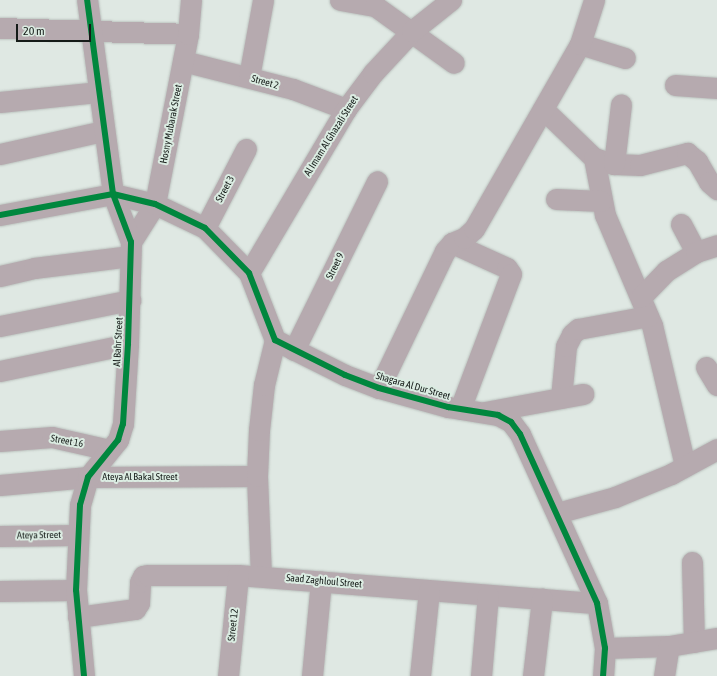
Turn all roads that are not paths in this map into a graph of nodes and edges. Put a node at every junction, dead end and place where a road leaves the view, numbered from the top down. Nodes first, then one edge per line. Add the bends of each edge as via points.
1 (88, 0) edge
2 (192, 0) edge
3 (263, 0) edge
4 (340, 0) edge
5 (451, 0) edge
6 (594, 0) edge
7 (0, 28) edge
8 (92, 31) junction
9 (412, 31) junction
10 (188, 34) junction
11 (580, 44) junction
12 (625, 58) dead end
13 (183, 61) junction
14 (454, 63) dead end
15 (249, 77) junction
16 (675, 85) dead end
17 (717, 88) edge
18 (99, 92) junction
19 (0, 102) edge
20 (621, 104) dead end
21 (346, 109) junction
22 (543, 109) junction
23 (104, 131) junction
24 (246, 149) dead end
25 (0, 154) edge
26 (594, 158) junction
27 (614, 164) junction
28 (377, 181) dead end
29 (717, 189) edge
30 (113, 194) junction
31 (556, 199) dead end
32 (601, 201) junction
33 (155, 204) junction
34 (0, 215) edge
35 (682, 224) dead end
36 (205, 228) junction
37 (452, 243) junction
38 (717, 244) edge
39 (131, 249) junction
40 (696, 252) junction
41 (249, 273) junction
42 (0, 276) edge
43 (130, 300) junction
44 (644, 306) junction
45 (0, 326) edge
46 (275, 340) junction
47 (128, 344) junction
48 (294, 350) junction
49 (706, 367) dead end
50 (0, 372) edge
51 (717, 385) edge
52 (379, 388) junction
53 (583, 394) dead end
54 (561, 398) junction
55 (460, 409) junction
56 (483, 413) junction
57 (0, 441) edge
58 (717, 449) edge
59 (109, 450) junction
60 (685, 466) junction
61 (257, 476) junction
62 (88, 477) junction
63 (0, 485) edge
64 (557, 514) junction
65 (77, 535) junction
66 (0, 536) edge
67 (692, 562) dead end
68 (238, 575) junction
69 (261, 576) junction
70 (321, 581) junction
71 (0, 590) edge
72 (76, 590) junction
73 (429, 590) junction
74 (488, 595) junction
75 (542, 598) junction
76 (597, 603) junction
77 (78, 617) junction
78 (717, 638) edge
79 (694, 642) junction
80 (669, 646) junction
81 (605, 648) junction
82 (84, 676) edge
83 (228, 676) edge
84 (312, 676) edge
85 (420, 676) edge
86 (424, 676) edge
87 (481, 676) edge
88 (533, 676) edge
89 (603, 676) edge
90 (664, 676) edge

1 - 8 street, Al Bahr Street
2 - 10 street, Hosny Mubarak Street
3 - 15 street
4 - 9 street via 375,6
5 - 9 street, Al Imam Al Ghazali Street
6 - 11 street
7 - 8 street
8 - 10 street
8 - 18 street, Al Bahr Street
9 - 14 street
9 - 21 street, Al Imam Al Ghazali Street via 373,73
10 - 13 street, Hosny Mubarak Street
11 - 12 street
11 - 22 street
13 - 15 street, Street 2
13 - 33 street, Hosny Mubarak Street
15 - 21 street, Street 2
16 - 17 street
18 - 19 street
18 - 23 street, Al Bahr Street
20 - 27 street
21 - 41 street, Al Imam Al Ghazali Street
22 - 26 street
22 - 37 street via 474,229 464,238
23 - 25 street
23 - 30 street, Al Bahr Street
24 - 36 street, Street 3
26 - 27 street
26 - 32 street
27 - 29 street via 640,165 688,153
28 - 48 street, Street 9
30 - 33 street
30 - 34 street
30 - 39 street, Al Bahr Street
31 - 32 street
32 - 44 street via 614,242
33 - 36 street
33 - 39 street, Hosny Mubarak Street
35 - 40 street
36 - 41 street
37 - 52 street
37 - 55 street via 507,268 511,274
38 - 40 street
39 - 42 street
39 - 43 street, Al Bahr Street
40 - 44 street via 666,271
41 - 46 street
43 - 45 street
43 - 47 street, Al Bahr Street
44 - 54 street via 578,329 572,334 566,346
44 - 60 street
46 - 48 street, Shagara Al Dur Street
46 - 61 street via 263,392
47 - 50 street
47 - 59 street, Al Bahr Street via 123,424 118,440
48 - 52 street, Shagara Al Dur Street
49 - 51 street
52 - 55 street, Shagara Al Dur Street
53 - 54 street
54 - 56 street
55 - 56 street, Shagara Al Dur Street
56 - 64 street, Shagara Al Dur Street via 498,415 511,422 520,434
57 - 59 street, Street 16 via 52,437
58 - 60 street
59 - 62 street, Al Bahr Street
60 - 64 street via 615,497
61 - 62 street, Ateya Al Bakal Street
61 - 69 street
62 - 63 street, Ateya Al Bakal Street
62 - 65 street, Al Bahr Street via 80,505
64 - 76 street, Shagara Al Dur Street
65 - 66 street, Ateya Street
65 - 72 street, Al Bahr Street
67 - 79 street
68 - 69 street, Saad Zaghloul Street
68 - 77 street, Saad Zaghloul Street via 143,576 140,582 139,603 135,609
68 - 83 street, Street 12
69 - 70 street, Saad Zaghloul Street
70 - 73 street, Saad Zaghloul Street
70 - 84 street
71 - 72 street
72 - 77 street, Al Bahr Street
73 - 74 street, Saad Zaghloul Street
73 - 85 street
74 - 75 street, Saad Zaghloul Street
74 - 87 street
75 - 76 street, Saad Zaghloul Street
75 - 88 street
76 - 81 street, Shagara Al Dur Street
77 - 82 street, Al Bahr Street
78 - 79 street
79 - 80 street
80 - 81 street
80 - 90 street
81 - 89 street, Shagara Al Dur Street
85 - 86 street

